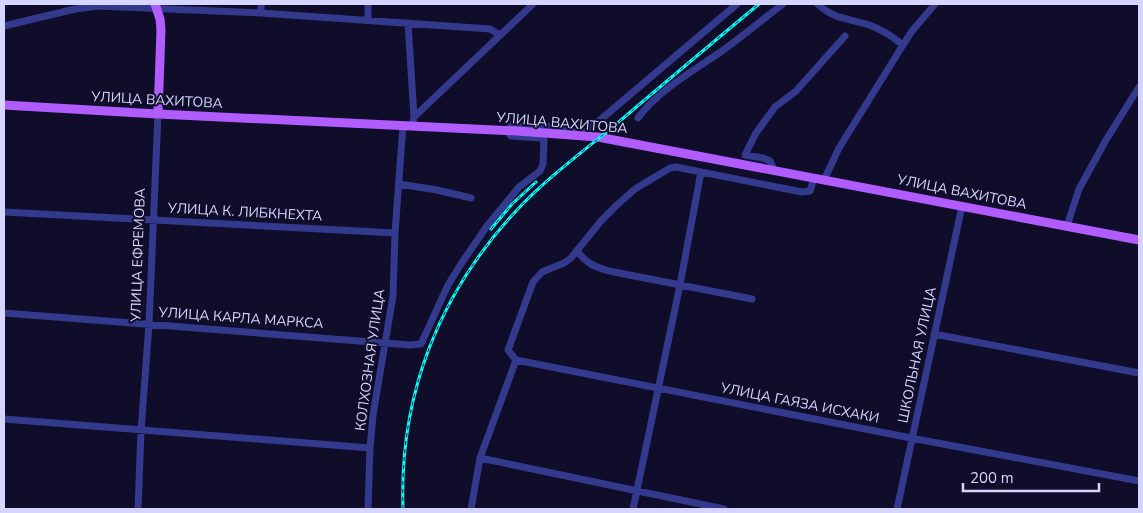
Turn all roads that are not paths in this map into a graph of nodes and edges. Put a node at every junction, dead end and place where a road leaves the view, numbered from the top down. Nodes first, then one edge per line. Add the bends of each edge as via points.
1 (261, 4) edge
2 (368, 4) edge
3 (533, 4) edge
4 (737, 4) edge
5 (783, 4) edge
6 (818, 4) edge
7 (936, 4) edge
8 (156, 7) edge
9 (261, 13) junction
10 (368, 20) junction
11 (408, 23) junction
12 (4, 26) edge
13 (500, 35) junction
14 (846, 36) dead end
15 (903, 45) junction
16 (1139, 87) edge
17 (4, 105) edge
18 (158, 114) junction
19 (638, 118) dead end
20 (410, 122) junction
21 (506, 130) junction
22 (774, 170) junction
23 (701, 172) junction
24 (814, 178) junction
25 (824, 180) junction
26 (399, 184) junction
27 (471, 198) dead end
28 (962, 206) junction
29 (4, 212) edge
30 (154, 219) junction
31 (1067, 226) junction
32 (395, 233) junction
33 (1139, 240) edge
34 (577, 250) junction
35 (680, 285) junction
36 (752, 299) dead end
37 (4, 313) edge
38 (149, 324) junction
39 (934, 334) junction
40 (387, 342) junction
41 (516, 360) junction
42 (1139, 373) edge
43 (657, 387) junction
44 (4, 419) edge
45 (141, 430) junction
46 (911, 438) junction
47 (370, 448) junction
48 (480, 458) junction
49 (1139, 481) edge
50 (637, 491) junction
51 (138, 509) edge
52 (368, 509) edge
53 (471, 509) edge
54 (633, 509) edge
55 (724, 509) edge
56 (897, 509) edge

1 - 9 street
2 - 10 street
3 - 13 street
4 - 21 street via 593,126 517,125
5 - 19 street via 678,82
6 - 15 street via 835,16 868,24 891,35
7 - 15 street
8 - 9 street
8 - 12 street via 98,6
8 - 18 main road, УЛИЦА ЕФРЕМОВА via 162,30
9 - 10 street
10 - 11 street
11 - 13 street via 490,29
11 - 20 street, КОЛХОЗНАЯ УЛИЦА
13 - 20 street
14 - 22 street via 796,92 774,107 749,146 745,155 770,161
15 - 25 street via 838,148
16 - 31 street via 1080,189
17 - 18 main road, УЛИЦА ВАХИТОВА
18 - 20 main road, УЛИЦА ВАХИТОВА
18 - 30 street, УЛИЦА ЕФРЕМОВА
20 - 21 main road, УЛИЦА ВАХИТОВА
20 - 26 street, КОЛХОЗНАЯ УЛИЦА
21 - 22 main road, УЛИЦА ВАХИТОВА via 605,138
21 - 40 street, УЛИЦА КАРЛА МАРКСА via 511,136 544,140 540,170 519,187 486,226 448,285 421,344
22 - 24 main road, УЛИЦА ВАХИТОВА
23 - 24 street via 802,192 810,191
23 - 34 street via 670,168 652,179 618,204
23 - 35 street
24 - 25 main road, УЛИЦА ВАХИТОВА
25 - 28 main road, УЛИЦА ВАХИТОВА
26 - 27 street
26 - 32 street, КОЛХОЗНАЯ УЛИЦА
28 - 31 main road, УЛИЦА ВАХИТОВА
28 - 39 street, ШКОЛЬНАЯ УЛИЦА
29 - 30 street, УЛИЦА К. ЛИБКНЕХТА
30 - 32 street, УЛИЦА К. ЛИБКНЕХТА
30 - 38 street, УЛИЦА ЕФРЕМОВА
31 - 33 main road, УЛИЦА ВАХИТОВА
32 - 40 street, КОЛХОЗНАЯ УЛИЦА via 393,296
34 - 35 street via 582,259 598,268
34 - 41 street via 571,258 542,272 533,282 508,350
35 - 36 street
35 - 43 street
37 - 38 street, УЛИЦА КАРЛА МАРКСА
38 - 40 street, УЛИЦА КАРЛА МАРКСА
38 - 45 street, УЛИЦА ЕФРЕМОВА
39 - 42 street
39 - 46 street, ШКОЛЬНАЯ УЛИЦА
40 - 47 street, КОЛХОЗНАЯ УЛИЦА
41 - 43 street, УЛИЦА ГАЯЗА ИСХАКИ
41 - 48 street
43 - 46 street, УЛИЦА ГАЯЗА ИСХАКИ
43 - 50 street
44 - 45 street
45 - 47 street
45 - 51 street, УЛИЦА ЕФРЕМОВА
46 - 49 street, УЛИЦА ГАЯЗА ИСХАКИ
46 - 56 street, ШКОЛЬНАЯ УЛИЦА
47 - 52 street, КОЛХОЗНАЯ УЛИЦА
48 - 50 street
48 - 53 street
50 - 54 street
50 - 55 street

